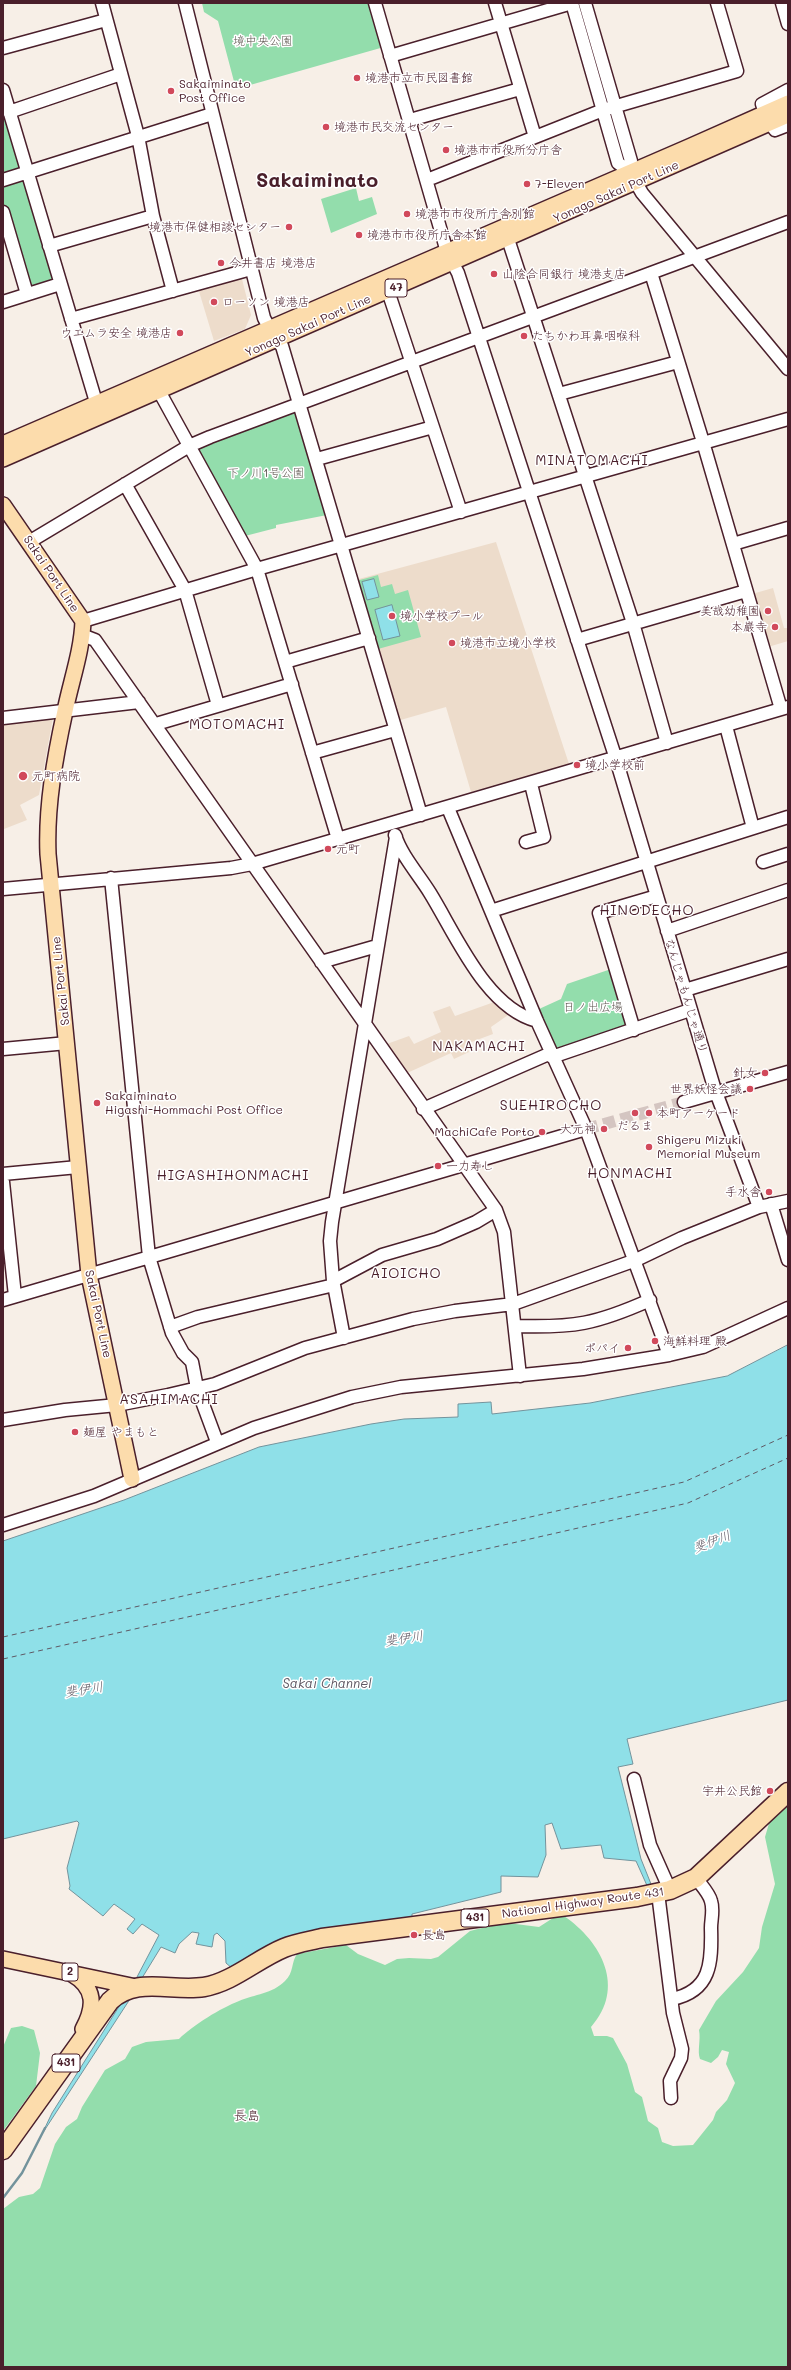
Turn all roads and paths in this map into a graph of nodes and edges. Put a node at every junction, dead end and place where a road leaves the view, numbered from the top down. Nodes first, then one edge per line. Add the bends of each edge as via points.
1 (102, 3) edge
2 (185, 3) edge
3 (375, 3) edge
4 (495, 3) edge
5 (572, 3) edge
6 (585, 3) edge
7 (716, 3) edge
8 (782, 3) edge
9 (106, 20) junction
10 (501, 24) junction
11 (788, 24) edge
12 (3, 48) edge
13 (390, 56) junction
14 (121, 74) junction
15 (520, 89) junction
16 (3, 90) edge
17 (788, 90) edge
18 (788, 102) edge
19 (616, 107) junction
20 (603, 110) junction
21 (10, 112) junction
22 (212, 114) junction
23 (788, 115) edge
24 (768, 118) junction
25 (410, 120) junction
26 (788, 125) edge
27 (138, 136) junction
28 (535, 137) junction
29 (27, 173) junction
30 (632, 178) junction
31 (3, 180) edge
32 (427, 180) junction
33 (3, 212) edge
34 (153, 216) junction
35 (788, 222) edge
36 (508, 239) junction
37 (49, 246) junction
38 (450, 257) junction
39 (695, 257) junction
40 (252, 269) junction
41 (651, 273) junction
42 (60, 284) junction
43 (172, 291) junction
44 (388, 291) junction
45 (27, 294) junction
46 (3, 302) edge
47 (534, 316) junction
48 (71, 320) junction
49 (272, 334) junction
50 (479, 337) junction
51 (411, 362) junction
52 (678, 362) junction
53 (788, 369) edge
54 (160, 391) junction
55 (559, 394) junction
56 (96, 402) junction
57 (300, 403) junction
58 (788, 419) edge
59 (433, 427) junction
60 (704, 442) junction
61 (3, 444) edge
62 (189, 446) junction
63 (3, 459) edge
64 (316, 460) junction
65 (586, 476) junction
66 (125, 484) junction
67 (529, 492) junction
68 (3, 505) edge
69 (461, 512) junction
70 (788, 528) edge
71 (29, 542) junction
72 (733, 544) junction
73 (341, 546) junction
74 (257, 569) junction
75 (185, 590) junction
76 (746, 591) junction
77 (633, 623) junction
78 (82, 628) junction
79 (369, 638) junction
80 (577, 640) junction
81 (285, 662) junction
82 (292, 684) junction
83 (139, 702) junction
84 (218, 705) junction
85 (785, 708) edge
86 (64, 713) junction
87 (3, 718) edge
88 (156, 724) junction
89 (726, 726) junction
90 (395, 730) junction
91 (667, 743) junction
92 (312, 754) junction
93 (616, 759) junction
94 (531, 784) junction
95 (448, 808) junction
96 (421, 815) junction
97 (788, 817) edge
98 (393, 823) junction
99 (753, 828) junction
100 (396, 837) junction
101 (338, 839) junction
102 (526, 842) dead end
103 (788, 854) edge
104 (646, 861) junction
105 (762, 862) dead end
106 (252, 864) junction
107 (111, 878) junction
108 (51, 884) junction
109 (3, 889) edge
110 (788, 890) edge
111 (657, 896) junction
112 (491, 911) junction
113 (667, 931) junction
114 (377, 946) junction
115 (788, 960) edge
116 (321, 962) junction
117 (685, 990) junction
118 (690, 1010) junction
119 (537, 1021) junction
120 (364, 1023) junction
121 (634, 1030) junction
122 (67, 1043) junction
123 (3, 1049) edge
124 (552, 1055) junction
125 (788, 1072) edge
126 (716, 1093) junction
127 (684, 1102) tunnel mouth
128 (423, 1109) junction
129 (586, 1129) junction
130 (464, 1166) junction
131 (78, 1167) junction
132 (3, 1174) edge
133 (3, 1182) edge
134 (788, 1200) edge
135 (335, 1203) junction
136 (765, 1206) junction
137 (496, 1210) junction
138 (149, 1257) junction
139 (788, 1259) edge
140 (636, 1260) junction
141 (89, 1275) junction
142 (333, 1283) junction
143 (15, 1296) junction
144 (3, 1300) edge
145 (650, 1300) junction
146 (513, 1304) junction
147 (788, 1308) edge
148 (515, 1326) junction
149 (170, 1327) junction
150 (344, 1338) junction
151 (669, 1355) junction
152 (520, 1376) junction
153 (198, 1388) junction
154 (117, 1405) junction
155 (3, 1420) edge
156 (217, 1442) junction
157 (132, 1479) junction
158 (3, 1525) edge
159 (634, 1779) dead end
160 (788, 1792) edge
161 (696, 1878) junction
162 (664, 1892) junction
163 (3, 1959) edge
164 (69, 1972) junction
165 (100, 1978) junction
166 (136, 1987) junction
167 (672, 1999) junction
168 (110, 2001) junction
169 (63, 2067) junction
170 (671, 2098) dead end
171 (3, 2150) edge

1 - 9 street
2 - 22 street
3 - 13 street, なんじゃもんじゃ通り
4 - 10 street
5 - 10 street
5 - 20 street
6 - 19 street
7 - 19 street via 737,72
8 - 11 street
9 - 12 street
9 - 14 street
10 - 13 street
10 - 15 street
13 - 25 street, なんじゃもんじゃ通り
14 - 21 street
14 - 27 street
15 - 25 street
15 - 28 street
16 - 21 street
17 - 24 street via 762,104
18 - 24 main road, Yonago Sakai Port Line / 47
19 - 20 street
19 - 30 street via 631,161
20 - 28 street
20 - 30 street via 618,163
21 - 29 street
22 - 27 street
22 - 40 street
23 - 24 main road, Yonago Sakai Port Line / 47
24 - 26 street via 774,130
24 - 30 main road, Yonago Sakai Port Line / 47
25 - 32 street, なんじゃもんじゃ通り
27 - 29 street
27 - 34 street
28 - 32 street
29 - 31 street
29 - 37 street
30 - 36 main road, Yonago Sakai Port Line / 47
30 - 38 main road, Yonago Sakai Port Line / 47
30 - 39 street
32 - 38 street, なんじゃもんじゃ通り
33 - 45 street
34 - 37 street
34 - 43 street
35 - 39 street
36 - 38 main road, Yonago Sakai Port Line / 47
36 - 47 street
37 - 42 street
38 - 44 main road, Yonago Sakai Port Line / 47
38 - 49 main road, Yonago Sakai Port Line / 47
38 - 50 street, なんじゃもんじゃ通り
39 - 41 street
39 - 53 street
40 - 43 street
40 - 49 street
41 - 47 street
41 - 52 street
42 - 45 street
42 - 48 street
43 - 48 street
44 - 49 main road, Yonago Sakai Port Line / 47
44 - 51 street
45 - 46 street
47 - 50 street
47 - 55 street
48 - 56 street
49 - 54 main road, Yonago Sakai Port Line / 47
49 - 56 main road, Yonago Sakai Port Line / 47
49 - 57 street via 282,346
50 - 51 street
50 - 67 street, なんじゃもんじゃ通り
51 - 57 street
51 - 59 street
52 - 55 street
52 - 60 street
54 - 62 street
54 - 63 main road, Yonago Sakai Port Line / 47
55 - 65 street
56 - 61 main road, Yonago Sakai Port Line / 47
57 - 62 street
57 - 64 street
58 - 60 street
59 - 64 street
59 - 69 street
60 - 65 street
60 - 72 street
62 - 66 street
62 - 74 street
64 - 73 street
65 - 67 street
65 - 77 street
66 - 71 street
66 - 75 street
67 - 69 street
67 - 80 street, なんじゃもんじゃ通り
68 - 71 main road, Sakai Port Line
69 - 73 street
70 - 72 street
71 - 78 main road, Sakai Port Line
72 - 76 street
73 - 74 street
73 - 79 street
74 - 75 street
74 - 81 street
75 - 78 street
75 - 84 street
76 - 77 street
76 - 85 street
77 - 80 street
77 - 91 street
78 - 83 street via 95,640
78 - 86 main road, Sakai Port Line
79 - 81 street
79 - 90 street
80 - 93 street, なんじゃもんじゃ通り
81 - 82 street
82 - 84 street
82 - 92 street
83 - 86 street
83 - 88 street
84 - 88 street
85 - 89 street
86 - 87 street
86 - 108 main road, Sakai Port Line via 47,829
88 - 106 street
89 - 91 street
89 - 99 street
90 - 92 street
90 - 96 street
91 - 93 street
92 - 101 street
93 - 94 street
93 - 104 street, なんじゃもんじゃ通り
94 - 95 street
94 - 102 street via 544,837
95 - 96 street
95 - 112 street
96 - 98 street
97 - 99 street
98 - 100 street
98 - 101 street
99 - 104 street
100 - 114 street
100 - 119 street via 475,968 505,1005 524,1018
101 - 106 street
103 - 105 street
104 - 111 street, なんじゃもんじゃ通り
104 - 112 street
106 - 107 street
106 - 116 street
107 - 108 street
107 - 138 street
108 - 109 street
108 - 122 main road, Sakai Port Line
110 - 113 street
111 - 113 street, なんじゃもんじゃ通り
111 - 121 street via 599,913
112 - 119 street
113 - 117 street, なんじゃもんじゃ通り
114 - 116 street
114 - 120 street
115 - 117 street
116 - 120 street
117 - 118 street, なんじゃもんじゃ通り
118 - 121 street
118 - 126 street, なんじゃもんじゃ通り
119 - 124 street
120 - 128 street
120 - 135 street
121 - 124 street
122 - 123 street
122 - 131 main road, Sakai Port Line
124 - 128 street
124 - 129 street
125 - 126 street
126 - 127 street
126 - 136 street, なんじゃもんじゃ通り
128 - 130 street
129 - 130 street
129 - 140 street via 602,1178
130 - 135 street
130 - 137 street
131 - 132 street
131 - 141 main road, Sakai Port Line
133 - 143 street
134 - 136 street
135 - 138 street
135 - 142 street via 330,1241
136 - 139 street, なんじゃもんじゃ通り
136 - 140 street via 682,1238
137 - 142 street via 437,1239 382,1255 352,1269
137 - 146 street via 504,1232
138 - 141 street
138 - 149 street
140 - 145 street
140 - 146 street
141 - 143 street
141 - 154 main road, Sakai Port Line
142 - 149 street via 198,1317
142 - 150 street
143 - 144 street
145 - 148 street via 593,1322 560,1327
145 - 151 street
146 - 148 street
146 - 150 street via 413,1319
147 - 151 street via 703,1347
148 - 152 street
149 - 153 street via 183,1353 192,1362
150 - 153 street via 305,1348 236,1376
151 - 152 street
152 - 156 street via 469,1379 378,1392 320,1406
153 - 154 street
153 - 156 street
154 - 155 street
154 - 157 main road, Sakai Port Line
156 - 157 street
157 - 158 street via 94,1496
159 - 162 street
160 - 161 highway, National Highway Route 431 / 431
161 - 162 highway, National Highway Route 431 / 431
161 - 167 street via 710,1898 713,1910 709,1966 699,1987 686,1996
162 - 166 highway, National Highway Route 431 / 431 via 322,1938 284,1948 206,1987
162 - 167 street
163 - 164 main road, 2
164 - 165 main road, 2
164 - 169 main road via 88,1989 93,2007
165 - 166 main road, 2
165 - 168 main road
166 - 168 highway, National Highway Route 431 / 431 via 117,1994
167 - 170 street via 682,2049 681,2058 670,2081
168 - 169 highway, National Highway Route 431 / 431
169 - 171 highway, National Highway Route 431 / 431

